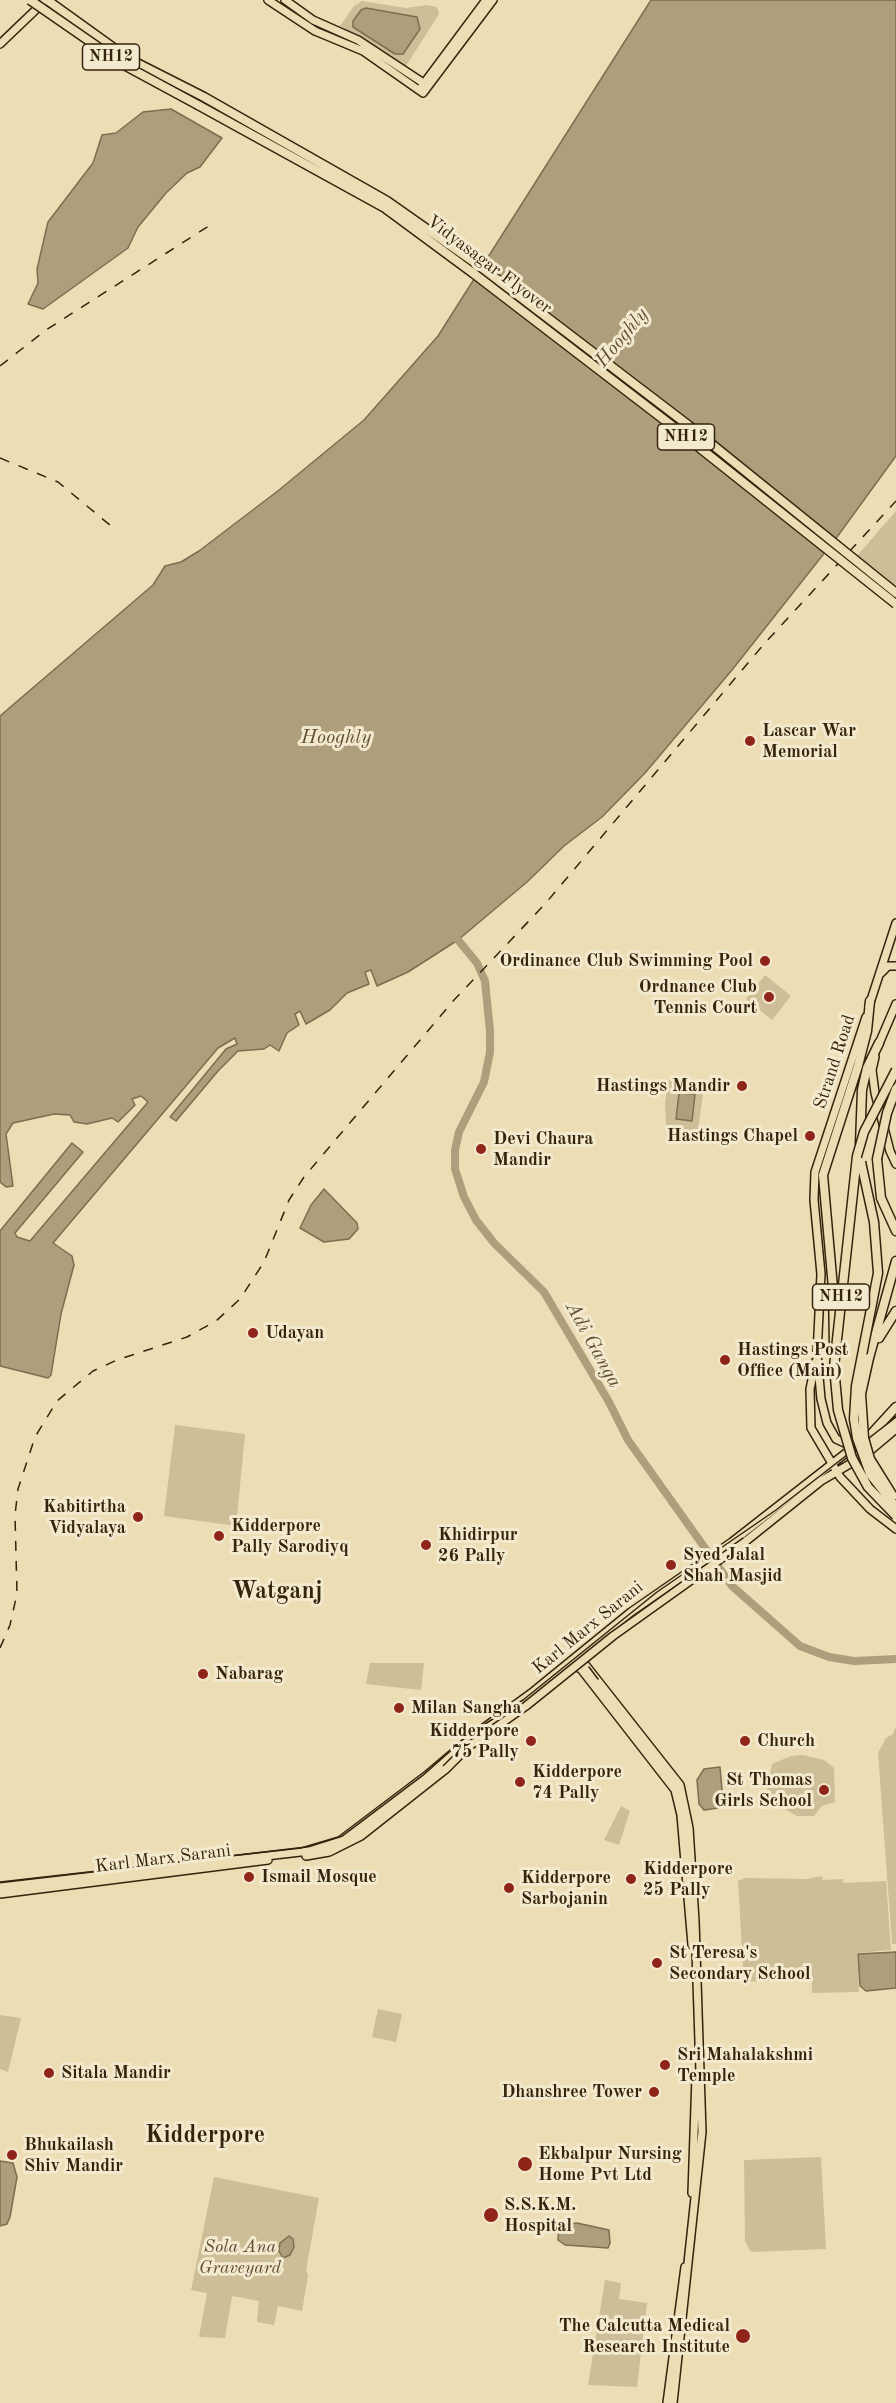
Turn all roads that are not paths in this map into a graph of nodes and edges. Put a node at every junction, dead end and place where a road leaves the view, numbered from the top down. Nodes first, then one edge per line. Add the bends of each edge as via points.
1 (30, 0) edge
2 (46, 0) edge
3 (268, 0) edge
4 (285, 0) edge
5 (486, 0) edge
6 (493, 0) edge
7 (0, 44) edge
8 (426, 85) junction
9 (896, 592) edge
10 (896, 604) edge
11 (896, 924) edge
12 (896, 966) edge
13 (879, 974) junction
14 (870, 1001) junction
15 (896, 1004) edge
16 (879, 1043) junction
17 (896, 1070) edge
18 (896, 1089) edge
19 (895, 1163) edge
20 (896, 1231) edge
21 (896, 1261) edge
22 (896, 1311) edge
23 (834, 1350) junction
24 (817, 1354) junction
25 (869, 1358) junction
26 (896, 1407) edge
27 (896, 1413) edge
28 (896, 1421) edge
29 (830, 1428) junction
30 (874, 1431) junction
31 (893, 1432) edge
32 (816, 1437) junction
33 (856, 1446) junction
34 (832, 1464) junction
35 (837, 1472) junction
36 (896, 1499) edge
37 (896, 1507) edge
38 (896, 1516) edge
39 (896, 1529) edge
40 (746, 1541) junction
41 (732, 1542) junction
42 (579, 1656) junction
43 (567, 1664) junction
44 (359, 1834) junction
45 (0, 1887) edge
46 (0, 1894) edge
47 (667, 2403) edge
48 (674, 2403) edge

1 - 10 highway, Vidyasagar Flyover / NH12, bridge via 124,65 385,208 671,425
2 - 7 main road
2 - 9 highway, Vidyasagar Flyover / NH12, bridge via 129,59 212,101 431,229 577,339
3 - 8 main road via 315,31 363,51 421,92
4 - 8 main road via 313,20 358,40
5 - 8 main road
6 - 8 main road
11 - 13 main road, Strand Road
12 - 13 main road via 888,966
13 - 14 main road, Strand Road
14 - 23 highway, bridge via 867,1031 846,1111 824,1166
14 - 24 main road, Strand Road via 816,1172 814,1200 821,1274
15 - 16 main road, Strand Road
16 - 19 main road, Strand Road via 872,1070 874,1093
16 - 37 highway, bridge via 867,1068 859,1120 861,1162 874,1222 878,1273 856,1386 854,1419 870,1474
17 - 23 highway, NH12, bridge via 864,1132 857,1156
18 - 20 highway, bridge via 877,1159 881,1198
21 - 25 highway, NH12
22 - 25 highway
23 - 38 highway, NH12, bridge via 835,1387 845,1442 868,1487
24 - 29 main road, Strand Road via 821,1399
24 - 32 main road via 810,1389 811,1428
25 - 36 highway, NH12, bridge via 861,1394 864,1438 874,1467
26 - 30 highway
27 - 30 main road, Karl Marx Sarani
28 - 35 main road
29 - 32 main road
29 - 33 main road via 841,1444
30 - 33 main road, Karl Marx Sarani
31 - 35 main road
32 - 34 main road
33 - 34 main road, Karl Marx Sarani
34 - 35 main road
34 - 41 main road, Karl Marx Sarani
35 - 39 main road via 870,1509
35 - 40 main road
40 - 41 main road
40 - 44 main road, bridge via 613,1636
41 - 42 main road, Karl Marx Sarani via 657,1593
42 - 43 main road, Karl Marx Sarani
42 - 48 main road via 680,1785 689,1828 702,2132
43 - 44 main road, Karl Marx Sarani via 478,1732
43 - 47 main road via 581,1669 675,1790 681,1815 695,1995 695,2147
44 - 45 main road via 309,1851
44 - 46 main road, Karl Marx Sarani via 342,1847 319,1854

